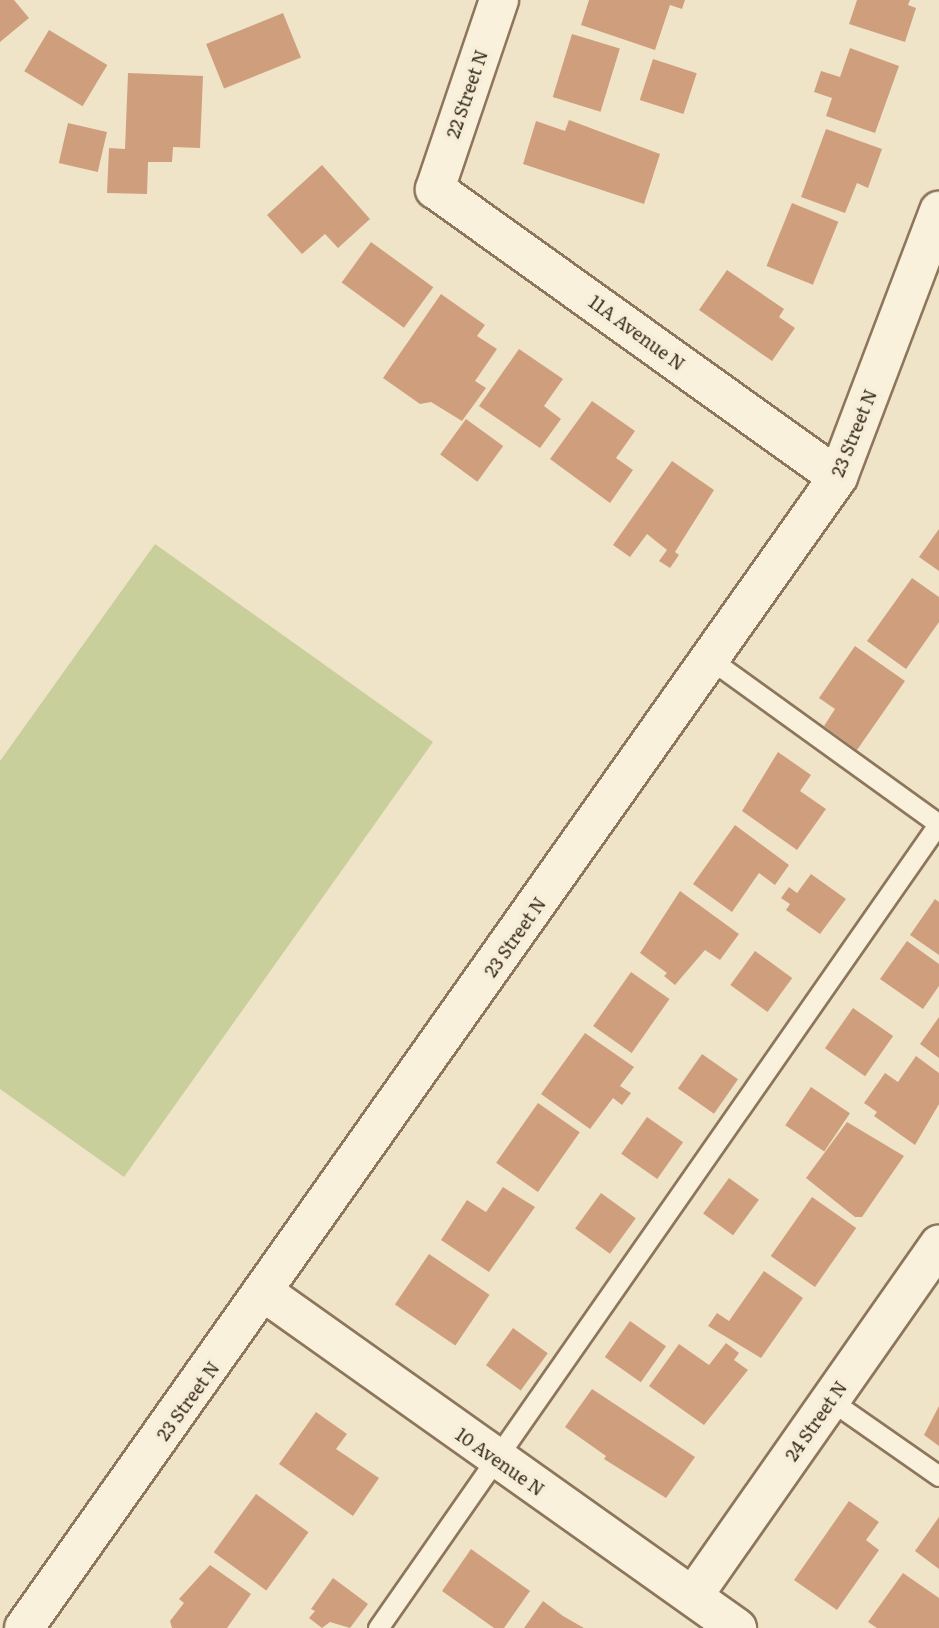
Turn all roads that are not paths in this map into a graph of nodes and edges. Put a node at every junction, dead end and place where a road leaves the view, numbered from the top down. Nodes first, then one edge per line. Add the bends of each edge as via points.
1 (499, 0) edge
2 (435, 188) joint
3 (939, 211) edge
4 (838, 477) junction
5 (710, 659) junction
6 (939, 823) edge
7 (939, 1245) edge
8 (265, 1293) junction
9 (830, 1400) junction
10 (495, 1459) junction
11 (939, 1476) edge
12 (692, 1597) junction
13 (24, 1628) edge
14 (378, 1628) edge
15 (737, 1628) edge

1 - 2 street, 22 Street N
2 - 4 street, 11A Avenue N
3 - 4 street, 23 Street N
4 - 5 street, 23 Street N
5 - 6 lane
5 - 8 street, 23 Street N
6 - 10 lane
7 - 9 street, 24 Street N
8 - 10 street, 10 Avenue N
8 - 13 street, 23 Street N
9 - 11 lane
9 - 12 street, 24 Street N
10 - 12 street, 10 Avenue N
10 - 14 lane
12 - 15 street, 10 Avenue N

